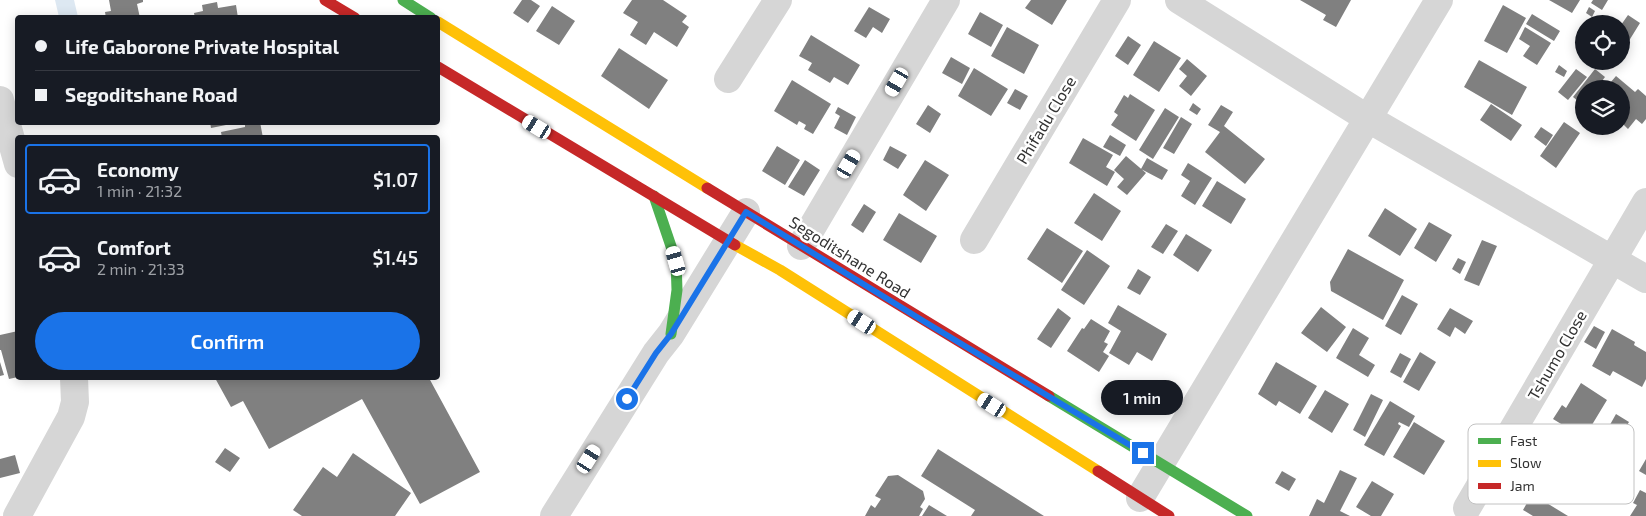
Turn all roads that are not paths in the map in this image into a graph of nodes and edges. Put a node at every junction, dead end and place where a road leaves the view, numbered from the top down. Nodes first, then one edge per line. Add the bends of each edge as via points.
1 (325, 0) edge
2 (403, 0) edge
3 (778, 0) edge
4 (946, 0) edge
5 (1117, 0) edge
6 (1179, 0) edge
7 (1439, 0) edge
8 (350, 15) edge
9 (426, 15) edge
10 (440, 23) edge
11 (440, 68) edge
12 (728, 79) dead end
13 (0, 100) edge
14 (1367, 118) junction
15 (10, 150) edge
16 (654, 196) junction
17 (1646, 202) edge
18 (746, 212) junction
19 (974, 240) dead end
20 (729, 242) junction
21 (801, 246) junction
22 (1612, 259) junction
23 (1646, 279) edge
24 (671, 334) junction
25 (74, 380) edge
26 (1516, 424) edge
27 (1160, 463) junction
28 (1140, 498) junction
29 (1469, 504) edge
30 (1467, 508) dead end
31 (17, 516) edge
32 (554, 516) edge
33 (1169, 516) edge
34 (1247, 516) edge

1 - 8 main road
2 - 9 main road
3 - 12 street
4 - 21 street
5 - 19 street, Phifadu Close
6 - 14 street
7 - 14 street
10 - 18 main road, Segoditshane Road
11 - 16 main road
13 - 15 street
14 - 22 street
14 - 27 street
16 - 20 main road
16 - 24 main road via 676,261 677,290
17 - 22 street, Tshumo Close
18 - 20 street
18 - 21 main road, Segoditshane Road
20 - 24 street
20 - 28 main road via 780,270
21 - 27 main road, Segoditshane Road
22 - 23 street
22 - 26 street, Tshumo Close
24 - 32 street
25 - 31 street via 75,402 71,417
27 - 28 street
27 - 34 main road, Segoditshane Road
28 - 33 main road
29 - 30 street, Tshumo Close

